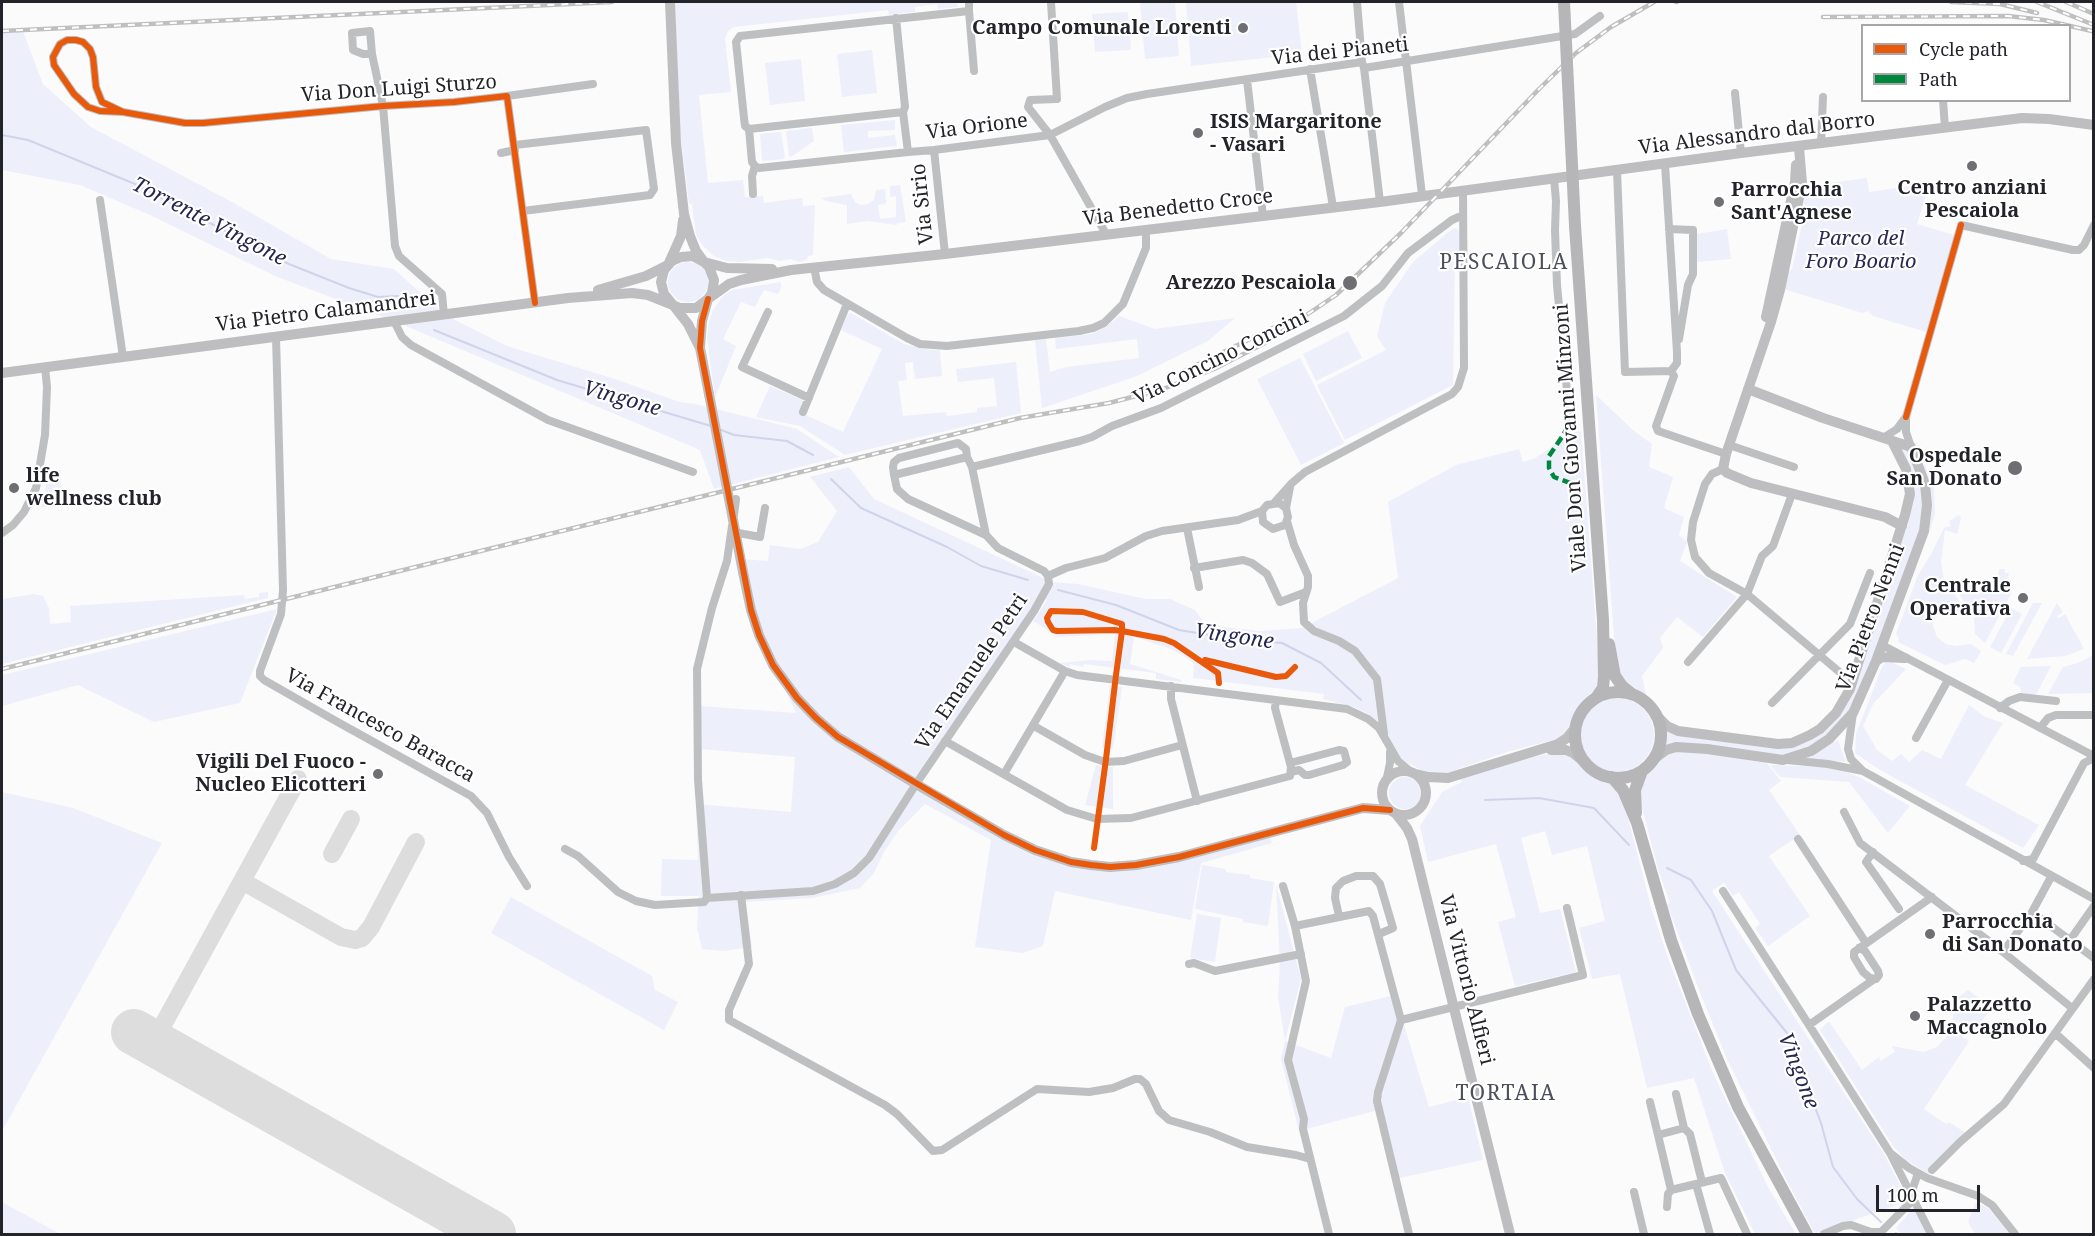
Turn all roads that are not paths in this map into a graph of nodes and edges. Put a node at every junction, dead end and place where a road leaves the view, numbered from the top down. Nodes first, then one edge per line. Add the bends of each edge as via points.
1 (670, 2) edge
2 (969, 2) edge
3 (1051, 2) edge
4 (1357, 2) edge
5 (1398, 2) edge
6 (1564, 2) edge
7 (969, 11) junction
8 (1600, 16) dead end
9 (896, 18) junction
10 (372, 54) dead end
11 (1406, 62) junction
12 (1363, 65) junction
13 (1310, 69) junction
14 (974, 71) dead end
15 (1247, 80) junction
16 (593, 84) dead end
17 (1735, 93) dead end
18 (507, 96) junction
19 (1823, 97) dead end
20 (1942, 102) edge
21 (383, 106) junction
22 (123, 112) junction
23 (903, 112) junction
24 (2094, 125) edge
25 (1945, 128) junction
26 (749, 129) junction
27 (1050, 135) junction
28 (1821, 144) junction
29 (1799, 147) junction
30 (515, 148) junction
31 (1785, 148) junction
32 (934, 150) junction
33 (908, 152) junction
34 (501, 153) dead end
35 (1741, 153) junction
36 (1665, 164) junction
37 (1799, 165) junction
38 (755, 166) junction
39 (1617, 170) junction
40 (1568, 176) joint
41 (1554, 178) junction
42 (1463, 190) junction
43 (753, 194) dead end
44 (1422, 195) junction
45 (100, 200) dead end
46 (1380, 202) junction
47 (1333, 207) junction
48 (523, 211) junction
49 (684, 214) junction
50 (1463, 215) junction
51 (1263, 216) junction
52 (2094, 225) edge
53 (1146, 229) junction
54 (1669, 229) junction
55 (1106, 234) junction
56 (945, 254) junction
57 (704, 262) junction
58 (668, 265) junction
59 (814, 267) junction
60 (791, 270) junction
61 (568, 298) junction
62 (708, 299) junction
63 (535, 303) junction
64 (847, 304) junction
65 (673, 305) junction
66 (768, 312) dead end
67 (442, 315) junction
68 (397, 321) junction
69 (276, 336) junction
70 (700, 348) junction
71 (1677, 352) junction
72 (123, 357) junction
73 (45, 367) junction
74 (1671, 371) junction
75 (2, 373) edge
76 (1748, 389) junction
77 (809, 398) junction
78 (803, 412) dead end
79 (1569, 412) dead end
80 (1906, 417) junction
81 (1888, 439) junction
82 (1911, 447) junction
83 (1727, 450) junction
84 (967, 457) junction
85 (972, 467) junction
86 (1794, 468) dead end
87 (1723, 469) junction
88 (693, 472) dead end
89 (894, 475) junction
90 (1292, 483) junction
91 (1792, 494) junction
92 (736, 499) dead end
93 (1275, 502) junction
94 (765, 508) dead end
95 (1286, 508) junction
96 (1262, 511) junction
97 (1238, 520) junction
98 (1287, 521) junction
99 (1263, 522) junction
100 (1902, 526) junction
101 (1187, 528) junction
102 (1277, 529) junction
103 (731, 531) junction
104 (2, 533) edge
105 (986, 535) junction
106 (1294, 544) junction
107 (1194, 568) junction
108 (1870, 573) dead end
109 (1048, 576) junction
110 (1199, 587) dead end
111 (1306, 592) junction
112 (1747, 594) junction
113 (1603, 620) junction
114 (1868, 640) junction
115 (1014, 642) junction
116 (1882, 645) junction
117 (1821, 655) junction
118 (1905, 658) junction
119 (1876, 661) junction
120 (1688, 662) dead end
121 (1065, 671) junction
122 (1843, 675) dead end
123 (1948, 680) junction
124 (1171, 686) junction
125 (1632, 695) junction
126 (1596, 698) junction
127 (1276, 700) junction
128 (1380, 702) junction
129 (1772, 703) dead end
130 (2000, 708) junction
131 (1852, 713) junction
132 (2094, 715) edge
133 (1658, 717) junction
134 (2051, 717) junction
135 (1368, 719) junction
136 (1034, 726) junction
137 (1576, 727) junction
138 (2040, 728) junction
139 (1384, 735) junction
140 (1916, 738) dead end
141 (945, 741) junction
142 (1182, 745) junction
143 (1389, 747) junction
144 (1541, 750) junction
145 (2083, 751) junction
146 (2094, 757) edge
147 (1654, 759) junction
148 (1783, 760) junction
149 (1584, 762) junction
150 (2084, 763) junction
151 (1290, 770) junction
152 (1642, 771) junction
153 (1863, 771) junction
154 (1413, 772) junction
155 (1004, 774) junction
156 (1388, 777) junction
157 (1612, 777) junction
158 (1448, 778) junction
159 (916, 784) junction
160 (1382, 790) junction
161 (1197, 801) junction
162 (1425, 801) junction
163 (1363, 808) junction
164 (1417, 811) junction
165 (1393, 812) junction
166 (1844, 812) dead end
167 (1637, 823) junction
168 (1413, 839) junction
169 (1798, 839) dead end
170 (564, 849) dead end
171 (1872, 852) junction
172 (2034, 863) junction
173 (2051, 877) junction
174 (527, 885) dead end
175 (1283, 886) dead end
176 (1723, 891) dead end
177 (741, 895) junction
178 (1932, 897) junction
179 (707, 898) junction
180 (2094, 899) edge
181 (2094, 906) edge
182 (1567, 908) dead end
183 (1899, 909) dead end
184 (2032, 912) junction
185 (1339, 916) junction
186 (1295, 926) junction
187 (1379, 934) junction
188 (2070, 940) junction
189 (1863, 946) junction
190 (2003, 951) junction
191 (1301, 954) junction
192 (2094, 958) edge
193 (1189, 964) dead end
194 (1863, 972) junction
195 (2094, 979) edge
196 (1873, 980) junction
197 (1860, 989) junction
198 (1455, 1007) junction
199 (2072, 1008) junction
200 (1401, 1020) junction
201 (1809, 1025) junction
202 (2055, 1033) junction
203 (2094, 1068) edge
204 (1676, 1094) dead end
205 (1650, 1102) dead end
206 (1684, 1128) junction
207 (1658, 1134) junction
208 (1890, 1153) junction
209 (1310, 1159) junction
210 (1932, 1170) dead end
211 (1918, 1173) junction
212 (1699, 1183) junction
213 (1671, 1190) junction
214 (1634, 1192) dead end
215 (1913, 1200) junction
216 (1667, 1207) dead end
217 (1882, 1233) edge
218 (1329, 1234) edge
219 (1408, 1234) edge
220 (1510, 1234) edge
221 (1644, 1234) edge
222 (1710, 1234) edge
223 (1747, 1234) edge
224 (1807, 1234) edge
225 (1824, 1234) edge
226 (1931, 1234) edge
227 (2014, 1234) edge

1 - 49 street via 676,143
2 - 7 street
3 - 27 street via 1057,99 1030,100 1028,107
4 - 12 street
5 - 11 street
6 - 113 main road, Viale Don Giovanni Minzoni, bridge via 1575,226
7 - 9 street
7 - 14 street
8 - 11 street, Via dei Pianeti via 1575,34
9 - 23 street
9 - 26 street via 740,36 736,42 745,126
10 - 21 street
11 - 12 street, Via dei Pianeti
11 - 44 street
12 - 13 street, Via dei Pianeti
12 - 46 street
13 - 15 street, Via dei Pianeti
13 - 47 street
15 - 27 street, Via dei Pianeti via 1127,98
15 - 51 street
16 - 18 street, Via Don Luigi Sturzo
17 - 35 street
18 - 21 street, Via Don Luigi Sturzo
18 - 30 street, Via Don Luigi Sturzo
19 - 28 street
20 - 25 street
21 - 22 street, Via Don Luigi Sturzo via 203,123
21 - 67 street via 395,246 399,256 442,294
22 - 22 street, Via Don Luigi Sturzo via 102,102 90,49 76,40 60,44 53,57 54,65 74,94 88,107
23 - 26 street
23 - 33 street
24 - 25 street, Via Alessandro dal Borro via 2022,118
25 - 28 street, Via Alessandro dal Borro
26 - 38 street
27 - 32 street, Via Orione
27 - 55 street
28 - 29 street, Via Alessandro dal Borro
28 - 37 street
29 - 31 street, Via Alessandro dal Borro
29 - 37 street
30 - 34 street
30 - 48 street, Via Don Luigi Sturzo
30 - 48 street via 646,130 654,189 650,195
31 - 35 street, Via Alessandro dal Borro
31 - 37 street
32 - 33 street, Via Orione
32 - 56 street, Via Sirio
33 - 38 street, Via Orione
35 - 36 street, Via Alessandro dal Borro
36 - 39 street, Via Alessandro dal Borro
36 - 54 street
37 - 76 street via 1799,205 1780,290
38 - 43 street
39 - 40 street, Via Alessandro dal Borro
39 - 74 street via 1625,372
40 - 41 street, Via Benedetto Croce
41 - 42 street, Via Benedetto Croce
41 - 79 street via 1557,285
42 - 44 street, Via Benedetto Croce
42 - 50 street
44 - 46 street, Via Benedetto Croce
45 - 72 street
46 - 47 street, Via Benedetto Croce
47 - 51 street, Via Benedetto Croce
48 - 63 street, Via Don Luigi Sturzo
49 - 57 street via 696,251
49 - 58 street via 681,236
50 - 85 street, Via Concino Concini via 1408,253 1382,286 1361,303 1310,334 1161,408 1092,437
50 - 90 street via 1464,368 1458,387 1452,394 1305,472
51 - 53 street, Via Benedetto Croce
52 - 80 street via 2079,250 1961,225
53 - 55 street, Via Benedetto Croce
53 - 64 street via 1146,248 1123,304 1094,328 935,346 907,338
54 - 71 street
54 - 71 street via 1693,230 1694,274 1688,285
55 - 56 street, Via Benedetto Croce
56 - 59 street, Via Benedetto Croce
57 - 58 street, Via Benedetto Croce via 686,256
57 - 60 street, Via Benedetto Croce via 727,268
57 - 62 street via 714,280
58 - 61 street, Via Benedetto Croce via 646,276
58 - 65 street via 662,276 662,288
59 - 60 street, Via Benedetto Croce
59 - 64 street via 817,282 824,290
60 - 62 street, Via Benedetto Croce via 741,280
61 - 63 street, Via Benedetto Croce
61 - 65 street, Via Benedetto Croce via 632,293
62 - 65 street, Via Benedetto Croce via 688,309
62 - 70 street
63 - 67 street, Via Pietro Calamandrei
64 - 77 street
65 - 70 street
66 - 77 street via 742,367
67 - 68 street, Via Pietro Calamandrei
68 - 69 street, Via Pietro Calamandrei
68 - 88 street via 402,337 411,345 548,420
69 - 72 street, Via Pietro Calamandrei
69 - 174 street, Via Francesco Baracca via 283,590 281,614 260,675 471,796 487,813
70 - 159 street, bridge via 743,572 759,635 773,665 796,699 838,737
71 - 74 street via 1677,363
72 - 73 street, Via Pietro Calamandrei
73 - 75 street, Via Pietro Calamandrei
73 - 104 street via 45,435 36,488 24,512
74 - 83 street via 1674,376 1656,426 1658,431
76 - 81 street
76 - 83 street
77 - 78 street
80 - 81 street
80 - 82 street
81 - 82 street
81 - 100 street, Via Pietro Nenni via 1906,469 1910,494
82 - 116 street, Via Pietro Nenni via 1925,484 1924,531
83 - 86 street
83 - 87 street
84 - 85 street
84 - 89 street
84 - 89 street via 966,449 958,443 948,445 899,458 894,462
85 - 105 street
87 - 91 street via 1736,478
87 - 112 street via 1712,474 1705,484 1691,540 1695,557 1709,573
89 - 105 street via 897,489 908,499
90 - 93 street
90 - 95 street
91 - 100 street via 1885,517
91 - 112 street via 1773,546 1762,556
92 - 103 street
93 - 95 street
93 - 96 street
94 - 103 street via 760,537
95 - 98 street
96 - 97 street
96 - 99 street
97 - 99 street
97 - 101 street
98 - 102 street
98 - 106 street
99 - 102 street
100 - 114 street, Via Pietro Nenni
101 - 107 street
101 - 109 street via 1146,536 1105,558
102 - 106 street
103 - 179 street via 727,561 697,669 698,780
105 - 109 street via 998,548
106 - 111 street via 1308,576
107 - 110 street
107 - 111 street via 1243,560 1261,567 1280,602
108 - 117 street via 1850,624
109 - 115 street, Via Emanuele Petri via 1049,584 1042,598
111 - 128 street via 1304,622 1355,651 1377,679
112 - 117 street
112 - 120 street
113 - 125 main road, Viale Don Giovanni Minzoni via 1615,676
113 - 126 main road, Viale Don Giovanni Minzoni via 1604,677
114 - 116 street
114 - 133 street, Via Pietro Nenni via 1846,699 1820,729 1802,739 1778,744 1678,731
115 - 121 street
115 - 141 street, Via Emanuele Petri
116 - 118 street
116 - 119 street, Via Pietro Nenni
117 - 122 street
117 - 129 street
118 - 119 street via 1882,657
118 - 123 street
119 - 131 street, Via Pietro Nenni
121 - 124 street
121 - 136 street
123 - 130 street
123 - 140 street
124 - 127 street
124 - 142 street
125 - 126 main road via 1614,693
125 - 133 main road via 1645,701
126 - 137 main road
127 - 135 street via 1347,709
127 - 151 street
128 - 135 street
128 - 139 street
130 - 134 street via 2020,697 2052,700 2055,705
130 - 138 street
131 - 148 street, Via Pietro Nenni via 1820,746
131 - 153 street via 1848,749 1851,759
132 - 134 street
133 - 147 main road via 1660,746
134 - 138 street
135 - 139 street
136 - 142 street via 1105,762 1124,761
136 - 155 street
137 - 144 street via 1558,744
137 - 149 main road via 1577,745
138 - 145 street
139 - 143 street
141 - 155 street
141 - 159 street, Via Emanuele Petri
142 - 161 street
143 - 154 street via 1398,761
143 - 156 street
144 - 149 street via 1566,750
144 - 158 street
145 - 146 street
145 - 150 street
146 - 150 street
147 - 148 street, Via Pietro Nenni via 1676,747
147 - 152 main road
148 - 153 street
149 - 157 main road
150 - 172 street
151 - 151 street via 1309,775 1347,762 1344,751 1339,750
151 - 161 street
152 - 157 main road
152 - 167 main road via 1635,790
153 - 172 street via 2021,860
154 - 156 street via 1394,772
154 - 158 street
154 - 162 street via 1426,786
155 - 161 street via 1067,810 1097,819 1131,818
156 - 160 street
157 - 167 main road via 1623,790
158 - 162 street
159 - 163 street via 1035,850 1071,862 1110,867 1179,857
159 - 177 street, Via Emanuele Petri via 869,858 854,873 813,891
160 - 163 street
160 - 165 street via 1382,797
162 - 164 street
163 - 165 street
164 - 165 street
164 - 168 street, Via Vittorio Alfieri
165 - 168 street, Via Vittorio Alfieri
166 - 171 street via 1860,843
167 - 224 main road via 1671,940 1698,1014 1738,1107
168 - 198 street, Via Vittorio Alfieri
169 - 189 street
170 - 179 street, Via Emanuele Petri via 636,902 675,905 704,902
171 - 178 street
171 - 183 street via 1866,862
172 - 173 street
173 - 180 street
173 - 184 street
175 - 186 street
176 - 201 street
177 - 179 street, Via Emanuele Petri
177 - 209 street via 749,964 729,1010 729,1020 885,1105 933,1151 942,1150 1037,1089 1089,1092 1140,1079 1169,1120 1247,1148
178 - 189 street
178 - 190 street
181 - 188 street
182 - 198 street via 1584,975
184 - 188 street
184 - 190 street
185 - 186 street
185 - 187 street via 1369,911
185 - 187 street via 1336,888 1356,876 1373,876 1380,884 1393,928
186 - 191 street
187 - 200 street
188 - 192 street
189 - 194 street via 1853,954
189 - 196 street via 1878,971
190 - 199 street
191 - 193 street via 1215,971
191 - 209 street via 1306,981 1288,1060
194 - 196 street
194 - 197 street
195 - 199 street
196 - 197 street
197 - 201 street
198 - 200 street
198 - 220 street, Via Vittorio Alfieri
199 - 202 street
200 - 219 street via 1377,1101
201 - 208 street
202 - 203 street
202 - 210 street via 2004,1104
204 - 206 street
205 - 207 street
206 - 207 street
206 - 212 street via 1690,1134
207 - 213 street
208 - 211 street
208 - 215 street
209 - 218 street
211 - 215 street
211 - 227 street via 1978,1196 1992,1205
212 - 213 street
212 - 222 street
212 - 223 street via 1721,1178
213 - 216 street
214 - 221 street
215 - 217 street
215 - 226 street
217 - 225 street via 1851,1225

